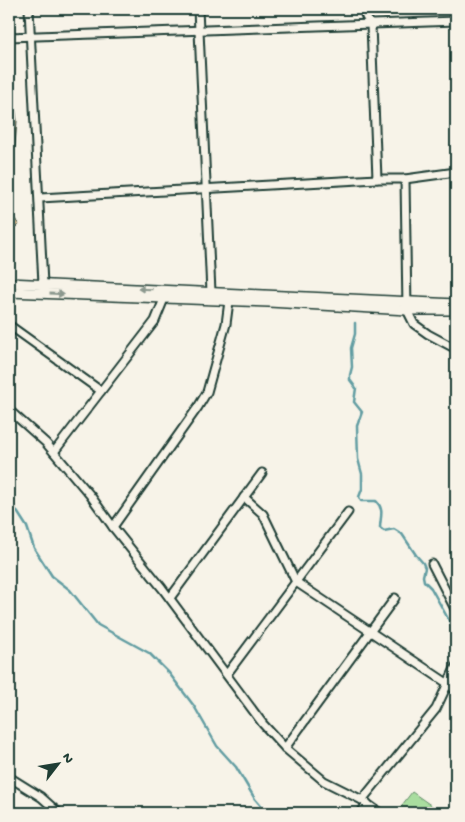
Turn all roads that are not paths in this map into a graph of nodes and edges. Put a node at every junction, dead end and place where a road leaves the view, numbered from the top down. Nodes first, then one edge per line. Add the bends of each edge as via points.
1 (30, 9) edge
2 (198, 9) edge
3 (363, 9) edge
4 (456, 22) edge
5 (371, 25) junction
6 (200, 29) junction
7 (31, 36) junction
8 (9, 37) edge
9 (456, 172) edge
10 (377, 179) junction
11 (405, 179) junction
12 (207, 188) junction
13 (40, 198) junction
14 (9, 283) edge
15 (43, 284) junction
16 (9, 292) edge
17 (211, 292) junction
18 (166, 294) junction
19 (229, 300) junction
20 (456, 304) edge
21 (407, 306) junction
22 (456, 310) edge
23 (9, 325) edge
24 (456, 349) edge
25 (101, 391) junction
26 (9, 410) edge
27 (54, 452) junction
28 (262, 473) dead end
29 (244, 497) junction
30 (348, 512) dead end
31 (113, 527) junction
32 (432, 564) dead end
33 (296, 582) junction
34 (170, 598) junction
35 (395, 598) dead end
36 (456, 611) edge
37 (370, 631) junction
38 (456, 666) edge
39 (227, 674) junction
40 (447, 683) junction
41 (456, 691) edge
42 (285, 748) junction
43 (9, 777) edge
44 (364, 801) junction
45 (59, 813) edge
46 (361, 813) edge
47 (380, 813) edge

1 - 7 street
2 - 6 street
3 - 5 street
4 - 5 street
5 - 6 street
5 - 10 street
6 - 7 street
6 - 12 street
7 - 8 street
7 - 13 street
9 - 11 street
10 - 11 street
10 - 12 street
11 - 21 street
12 - 13 street
12 - 17 street
13 - 15 street
14 - 15 street
18 -> 15 street
16 -> 18 street
17 - 18 street
17 - 21 street
18 - 19 street
18 - 25 street via 155,321
19 - 21 street
19 - 31 street via 226,324 207,392
20 - 21 street
21 - 22 street
21 - 24 street via 414,324
23 - 25 street
25 - 27 street
26 - 27 street
27 - 31 street
28 - 29 street
29 - 33 street via 263,514
29 - 34 street
30 - 33 street
31 - 34 street
32 - 36 street
33 - 37 street
33 - 39 street
34 - 39 street
35 - 37 street
37 - 40 street
37 - 42 street
38 - 40 street
39 - 42 street via 263,724
40 - 41 street
40 - 44 street via 436,708
42 - 44 street via 324,781
43 - 45 street
44 - 46 street
44 - 47 street

